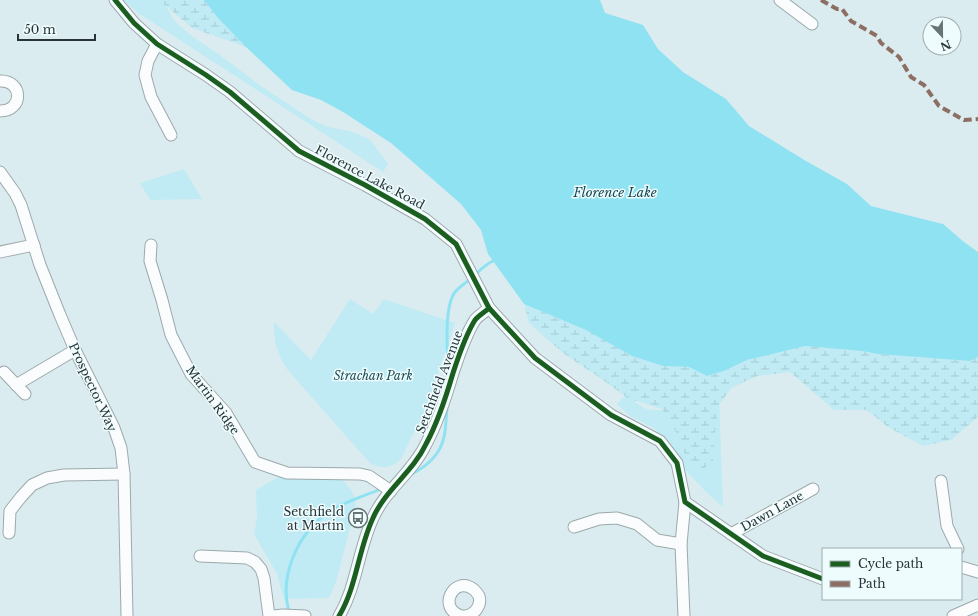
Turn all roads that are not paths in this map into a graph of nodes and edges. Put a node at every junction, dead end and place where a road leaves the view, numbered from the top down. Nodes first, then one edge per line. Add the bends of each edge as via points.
1 (115, 0) edge
2 (780, 0) edge
3 (812, 24) dead end
4 (158, 44) junction
5 (0, 81) edge
6 (0, 111) edge
7 (171, 135) dead end
8 (0, 172) edge
9 (34, 245) junction
10 (151, 245) dead end
11 (0, 252) edge
12 (489, 308) junction
13 (75, 350) junction
14 (4, 372) dead end
15 (16, 385) junction
16 (25, 394) dead end
17 (124, 474) junction
18 (941, 481) dead end
19 (813, 489) dead end
20 (391, 491) junction
21 (685, 502) junction
22 (574, 528) dead end
23 (9, 532) dead end
24 (731, 534) junction
25 (681, 544) junction
26 (958, 548) edge
27 (200, 556) dead end
28 (962, 556) edge
29 (969, 569) edge
30 (822, 579) edge
31 (978, 605) edge
32 (127, 616) edge
33 (269, 616) edge
34 (273, 616) edge
35 (305, 616) edge
36 (339, 616) edge
37 (684, 616) edge
38 (953, 616) edge

1 - 4 street, Florence Lake Road via 134,23
2 - 3 street
4 - 7 street via 148,61 145,75 151,97
4 - 12 street, Florence Lake Road via 230,92 299,151 425,219 456,244
5 - 6 street via 13,84 18,95 15,105
8 - 9 street, Prospector Way via 15,193
9 - 11 street
9 - 13 street, Prospector Way via 40,266
10 - 20 street, Martin Ridge via 150,261 172,335 191,374 226,413 255,462 288,473 360,474 369,476
12 - 20 street, Setchfield Avenue via 476,319 468,334 426,445
12 - 21 street, Florence Lake Road via 535,358 611,415 660,441 677,463
13 - 15 street
13 - 17 street, Prospector Way via 114,428 121,448
14 - 15 street
15 - 16 street
17 - 23 street via 64,475 47,478 32,485 10,511
17 - 32 street, Prospector Way
18 - 26 street via 947,526
19 - 24 street, Dawn Lane
20 - 36 street, Setchfield Avenue via 373,518 349,596
21 - 24 street
21 - 25 street, Florence Lake Road
22 - 25 street via 599,519 617,518 637,524 657,540
24 - 30 street via 763,556
25 - 37 street, Florence Lake Road
27 - 33 street via 247,558 255,562 264,578
28 - 29 street
31 - 38 street
34 - 35 street

